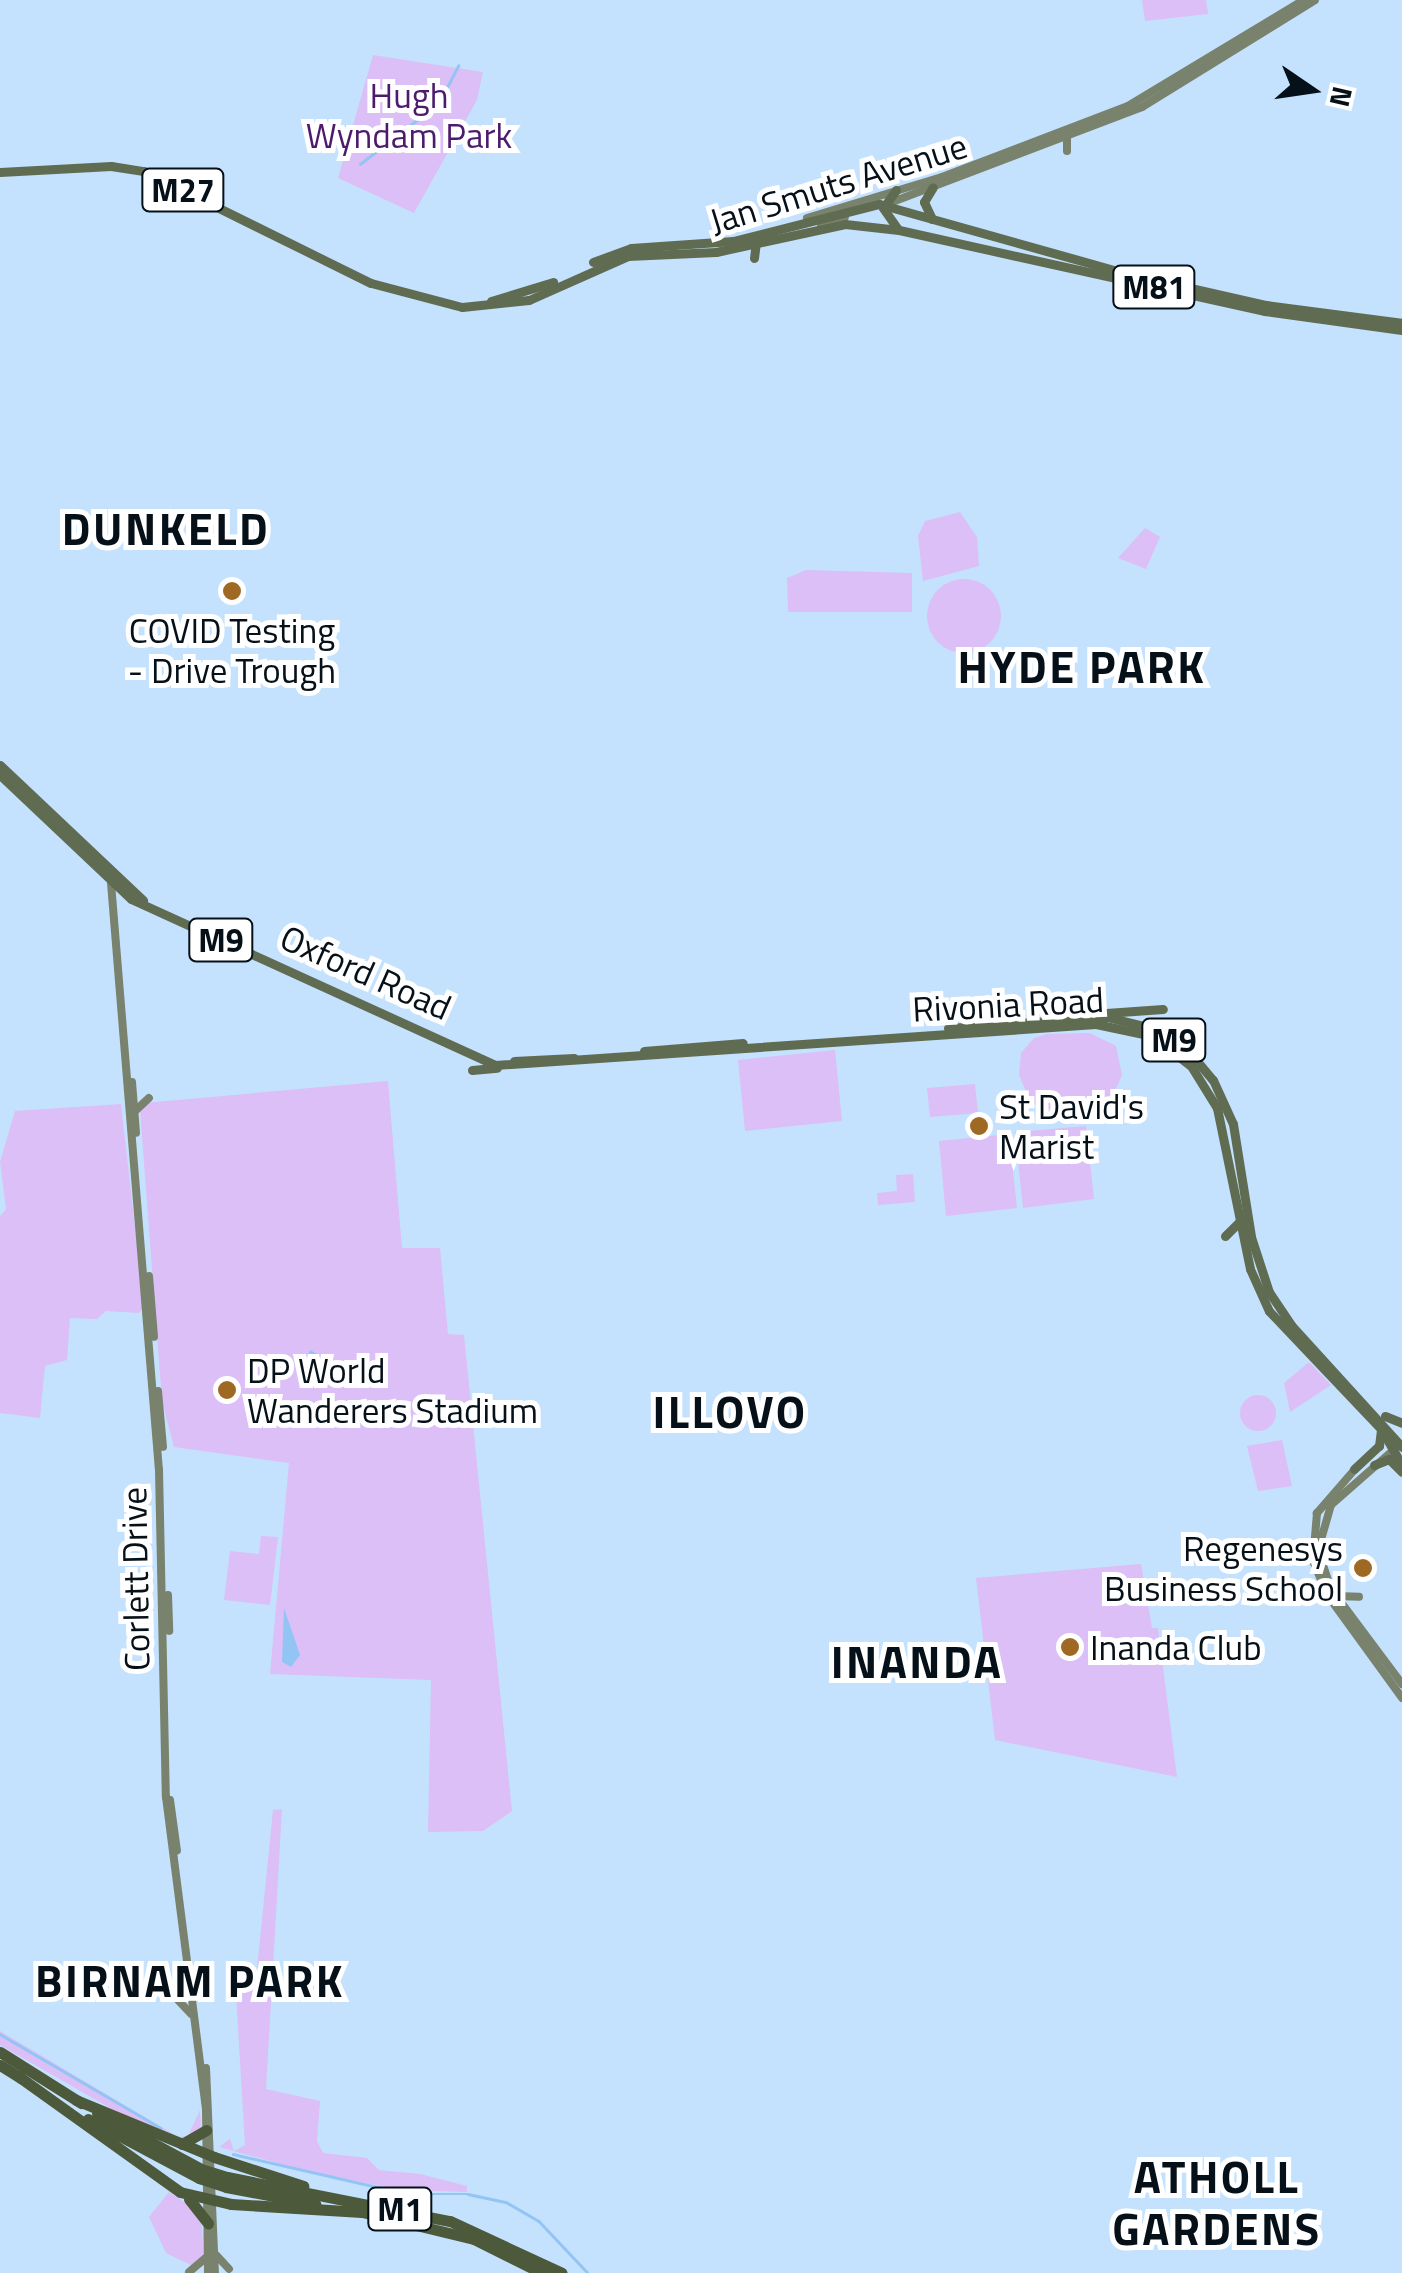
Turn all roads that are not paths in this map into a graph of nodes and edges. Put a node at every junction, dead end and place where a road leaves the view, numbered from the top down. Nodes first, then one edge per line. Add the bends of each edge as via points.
1 (1304, 0) edge
2 (1315, 0) edge
3 (1067, 137) junction
4 (1068, 151) dead end
5 (0, 172) edge
6 (933, 188) junction
7 (896, 190) junction
8 (884, 205) junction
9 (794, 222) junction
10 (939, 224) junction
11 (821, 225) junction
12 (899, 230) junction
13 (770, 238) junction
14 (733, 241) junction
15 (756, 242) junction
16 (754, 258) dead end
17 (353, 272) junction
18 (442, 304) junction
19 (1348, 305) dead end
20 (448, 318) dead end
21 (1350, 318) junction
22 (1402, 327) edge
23 (0, 766) edge
24 (6, 777) edge
25 (114, 882) junction
26 (126, 896) junction
27 (116, 902) junction
28 (1163, 1008) dead end
29 (1099, 1016) junction
30 (1074, 1018) junction
31 (1120, 1026) junction
32 (530, 1063) junction
33 (510, 1067) junction
34 (472, 1070) dead end
35 (149, 1098) dead end
36 (135, 1118) junction
37 (1240, 1216) junction
38 (1246, 1254) junction
39 (1381, 1429) junction
40 (1399, 1439) edge
41 (1374, 1464) junction
42 (1354, 1469) junction
43 (1402, 1469) edge
44 (1336, 1596) junction
45 (1353, 1618) junction
46 (1402, 1684) edge
47 (1402, 1698) edge
48 (178, 2000) dead end
49 (194, 2023) junction
50 (0, 2052) edge
51 (0, 2065) edge
52 (18, 2076) junction
53 (76, 2100) junction
54 (206, 2130) junction
55 (182, 2144) junction
56 (212, 2152) junction
57 (200, 2173) junction
58 (226, 2182) junction
59 (180, 2192) junction
60 (211, 2201) junction
61 (231, 2204) junction
62 (395, 2208) junction
63 (362, 2212) junction
64 (211, 2222) junction
65 (211, 2253) junction
66 (229, 2269) dead end
67 (190, 2272) edge
68 (212, 2273) edge
69 (542, 2273) edge
70 (562, 2273) edge

1 - 7 main road, Jan Smuts Avenue / M27 via 1128,106
2 - 3 main road, Jan Smuts Avenue / M27 via 1156,99
3 - 4 main road
3 - 6 main road, Jan Smuts Avenue / M27
5 - 17 main road, Jan Smuts Avenue / M27 via 110,166 144,171
6 - 8 main road, Jan Smuts Avenue / M27
6 - 10 main road via 924,205
7 - 8 main road
7 - 9 main road, Jan Smuts Avenue / M27
8 - 9 main road
8 - 10 main road, M81
8 - 11 main road, Jan Smuts Avenue / M27
8 - 12 main road via 885,218
9 - 14 main road, Jan Smuts Avenue / M27
10 - 21 main road, M81 via 1124,273
11 - 12 main road, M81
11 - 13 main road, Jan Smuts Avenue / M27
12 - 22 main road, M81 via 1265,311
13 - 14 main road
13 - 15 main road, Jan Smuts Avenue / M27
14 - 17 main road, Jan Smuts Avenue / M27 via 631,248 530,292 488,302 446,299
15 - 16 main road
15 - 18 main road, Jan Smuts Avenue / M27 via 622,257 515,304
17 - 18 main road, Jan Smuts Avenue / M27
18 - 20 main road
19 - 21 main road
21 - 22 main road, M81
23 - 24 main road, Oxford Road / M9
24 - 25 main road, Oxford Road / M9
25 - 26 main road, Oxford Road / M9
25 - 27 main road, Corlett Drive
25 - 32 main road, Oxford Road / M9 via 482,1055
25 - 49 main road, Corlett Drive via 159,1470 166,1797
26 - 27 main road
26 - 33 main road, Oxford Road / M9
27 - 36 main road, Corlett Drive
28 - 29 main road
29 - 30 main road, Rivonia Road / M9
29 - 40 main road, Rivonia Road / M9 via 1167,1036 1213,1080 1233,1124 1251,1238 1269,1292 1290,1325
30 - 31 main road
30 - 32 main road, Rivonia Road / M9
31 - 32 main road, Rivonia Road / M9
31 - 37 main road, Rivonia Road / M9 via 1167,1046 1211,1094 1227,1139
32 - 33 main road, Oxford Road / M9
33 - 34 main road
35 - 36 main road via 138,1103
36 - 56 main road, Corlett Drive via 164,1463 170,1799
37 - 38 main road, Rivonia Road / M9
37 - 38 main road via 1238,1229 1227,1236
38 - 39 main road, Rivonia Road / M9 via 1276,1321
39 - 40 main road, Rivonia Road / M9
39 - 42 main road via 1378,1446
40 - 41 main road
40 - 42 main road
40 - 43 main road, Rivonia Road / M9
41 - 43 main road via 1390,1460
41 - 44 main road via 1338,1496 1320,1527 1319,1557
42 - 47 main road via 1318,1514 1312,1561 1328,1596
44 - 45 main road
44 - 45 main road via 1358,1598
45 - 46 main road
48 - 49 main road
49 - 54 main road, Corlett Drive
50 - 53 highway, M1
51 - 52 highway, M1
52 - 57 highway, M1
52 - 59 highway
53 - 55 highway
53 - 57 highway, M1
54 - 55 highway
54 - 56 main road, Corlett Drive
55 - 56 highway
56 - 60 main road, Corlett Drive
56 - 62 highway
57 - 58 highway, M1, bridge
58 - 62 highway, M1
58 - 63 highway, M1
59 - 60 highway
59 - 64 highway
60 - 61 highway
60 - 64 main road, Corlett Drive
61 - 63 highway
61 - 64 highway
62 - 70 highway, M1 via 489,2234
63 - 69 highway, M1 via 474,2238
64 - 65 main road, Corlett Drive
65 - 66 main road
65 - 67 main road
65 - 68 main road, Corlett Drive

